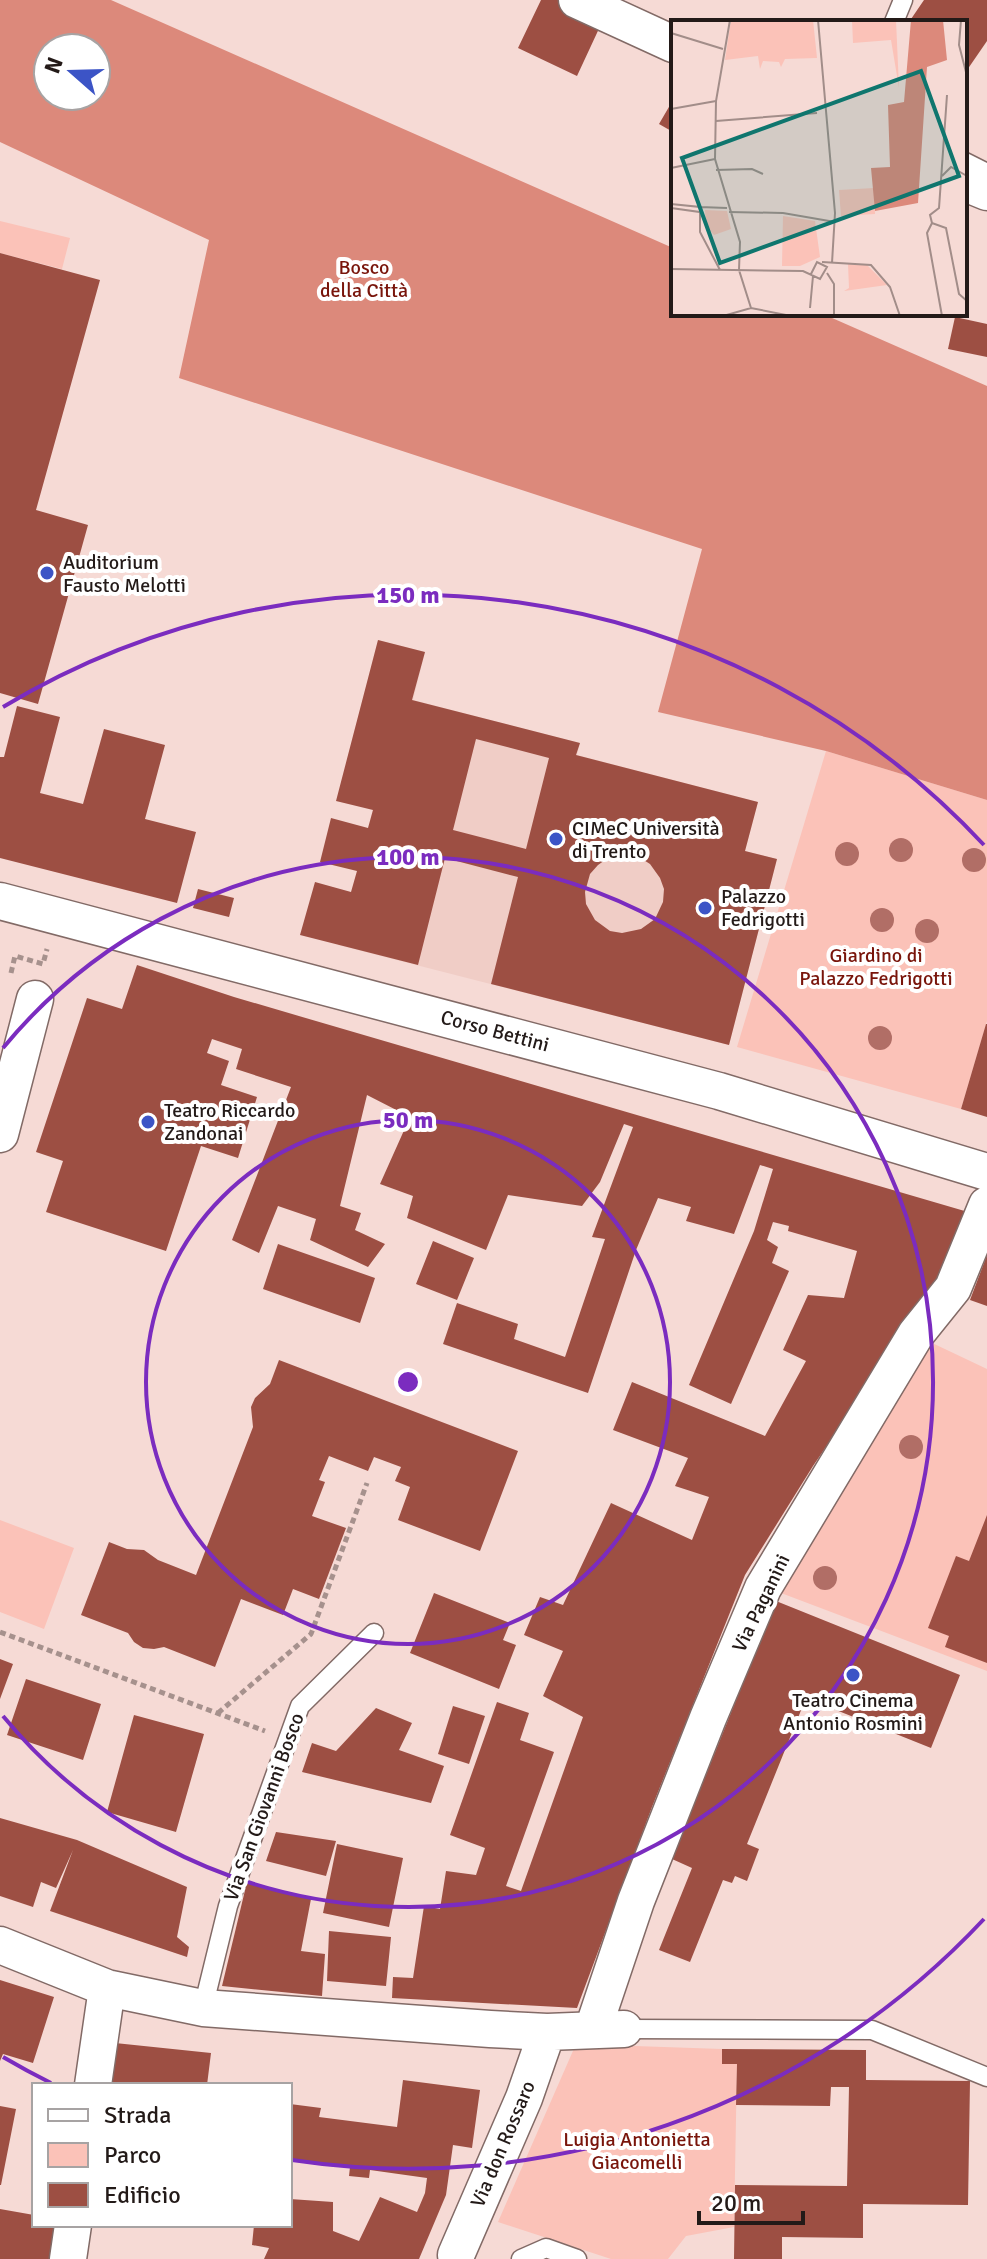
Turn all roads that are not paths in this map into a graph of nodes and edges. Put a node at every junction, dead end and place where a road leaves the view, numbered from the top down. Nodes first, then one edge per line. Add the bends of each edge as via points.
1 (577, 0) edge
2 (903, 0) edge
3 (895, 20) edge
4 (671, 43) edge
5 (967, 163) edge
6 (987, 173) edge
7 (967, 184) edge
8 (987, 192) edge
9 (0, 901) edge
10 (35, 999) dead end
11 (0, 1134) edge
12 (987, 1172) edge
13 (987, 1205) edge
14 (374, 1633) dead end
15 (0, 1945) edge
16 (107, 1988) junction
17 (203, 2008) junction
18 (608, 2029) junction
19 (547, 2032) junction
20 (987, 2077) edge
21 (93, 2083) edge
22 (73, 2227) edge
23 (460, 2258) edge
24 (68, 2259) edge
25 (521, 2259) edge
26 (577, 2259) edge

1 - 4 street
2 - 3 lane
5 - 6 lane
7 - 8 street
9 - 12 street, Corso Bettini via 719,1091
10 - 11 street
13 - 18 street, Via Paganini via 953,1288 916,1334 763,1588 636,1901
14 - 17 lane, Via San Giovanni Bosco via 300,1706 228,1906
15 - 16 street
16 - 17 street
16 - 21 street
17 - 19 street
18 - 19 street
18 - 20 lane via 872,2030
19 - 23 street, Via don Rossaro
22 - 24 street
25 - 26 lane via 546,2248

